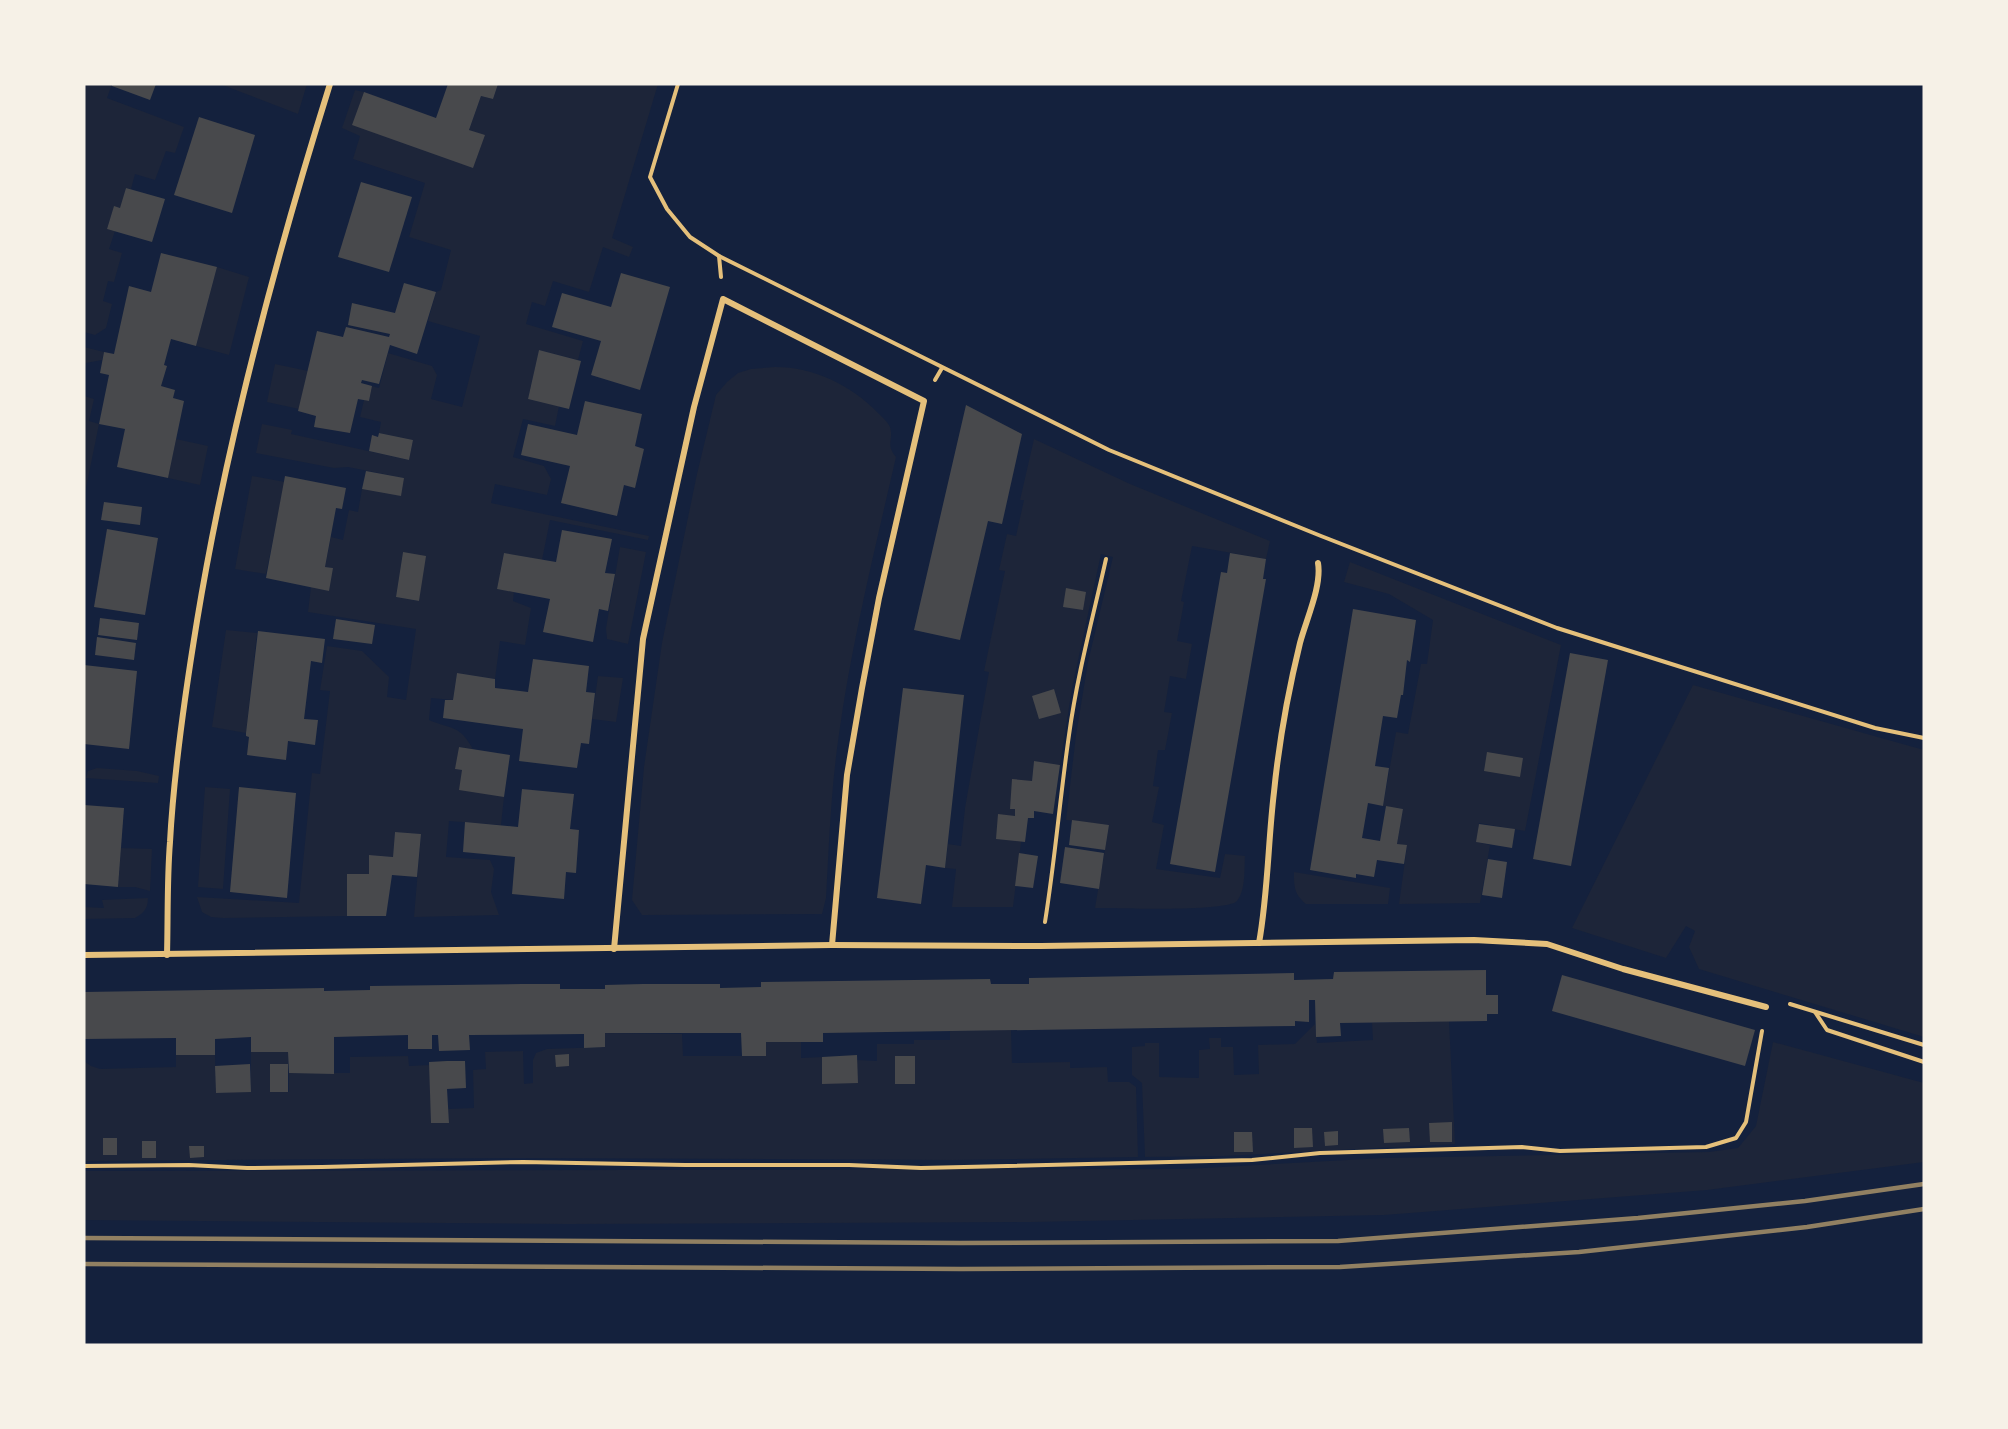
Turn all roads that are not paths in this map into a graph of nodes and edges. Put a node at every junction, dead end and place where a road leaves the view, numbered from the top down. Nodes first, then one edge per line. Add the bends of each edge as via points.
1 (330, 84) edge
2 (1318, 563) dead end
3 (1259, 943) junction
4 (832, 945) junction
5 (614, 949) junction
6 (84, 955) edge
7 (167, 955) junction
8 (1766, 1007) road end

1 - 7 street via 271,285 210,537 178,753 170,842
2 - 3 street via 1320,574 1284,718
3 - 4 street
3 - 8 street via 1474,940 1547,944 1623,969
4 - 5 street
4 - 5 street via 847,775 879,598 924,401 723,299 694,407 643,639
5 - 7 street
6 - 7 street

